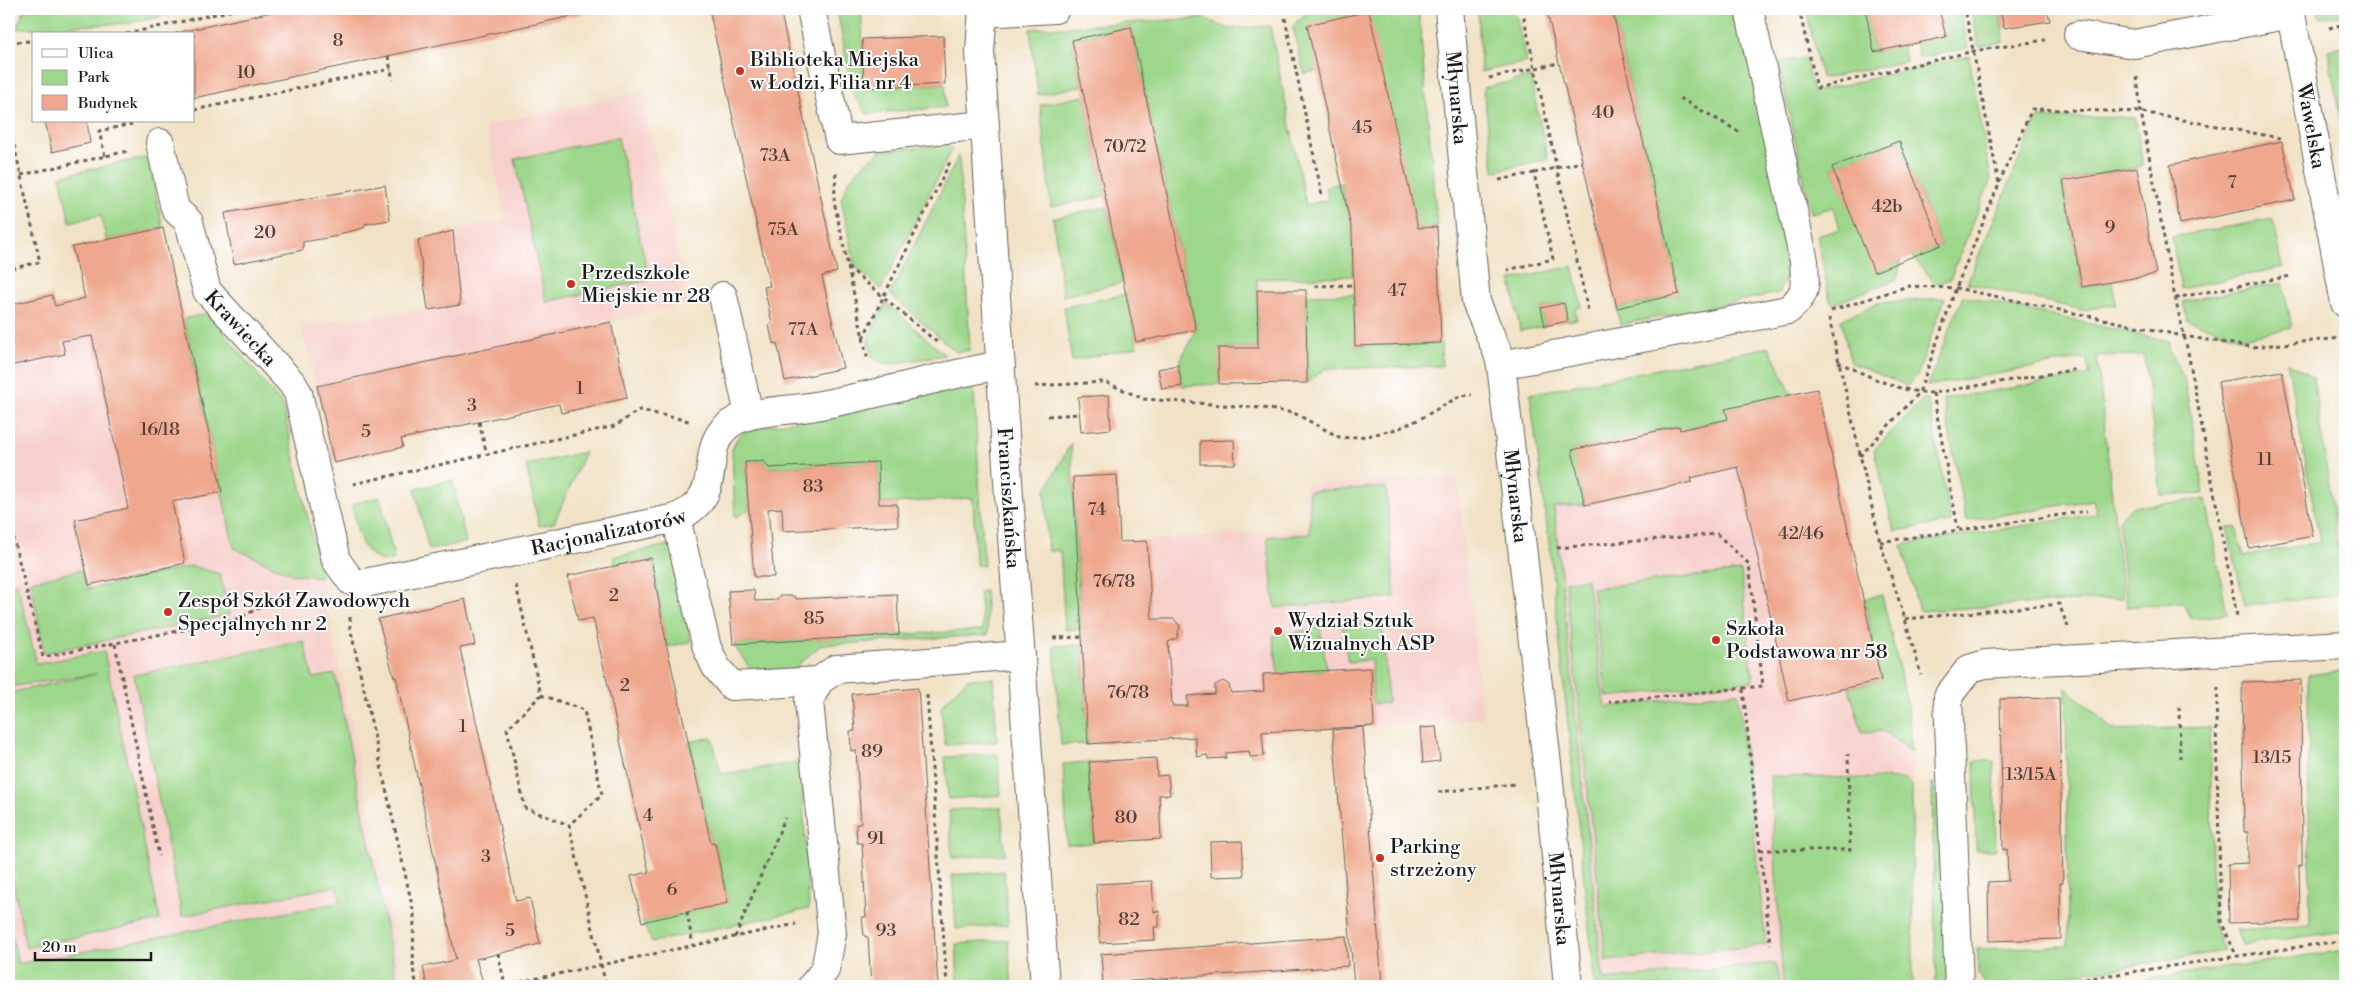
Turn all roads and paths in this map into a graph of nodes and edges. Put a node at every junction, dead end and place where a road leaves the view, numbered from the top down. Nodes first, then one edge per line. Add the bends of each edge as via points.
1 (14, 9) edge
2 (238, 9) edge
3 (811, 9) edge
4 (1054, 9) edge
5 (1449, 9) edge
6 (1522, 9) edge
7 (1749, 9) edge
8 (1800, 9) edge
9 (1965, 9) edge
10 (983, 11) edge
11 (2291, 12) edge
12 (1285, 18) dead end
13 (9, 20) edge
14 (135, 32) edge
15 (2078, 35) joint
16 (32, 41) edge
17 (9, 42) edge
18 (2134, 44) junction
19 (1974, 51) junction
20 (388, 56) dead end
21 (1559, 63) dead end
22 (1535, 68) junction
23 (391, 69) junction
24 (1488, 78) dead end
25 (393, 80) dead end
26 (1680, 98) dead end
27 (195, 110) edge
28 (2141, 112) junction
29 (9, 122) edge
30 (134, 123) dead end
31 (985, 125) junction
32 (839, 140) junction
33 (160, 143) joint
34 (2316, 145) junction
35 (105, 156) junction
36 (1782, 156) junction
37 (953, 157) dead end
38 (1582, 162) dead end
39 (1557, 167) junction
40 (1534, 173) junction
41 (21, 175) junction
42 (1999, 184) junction
43 (1465, 186) junction
44 (1322, 195) dead end
45 (848, 266) junction
46 (9, 269) edge
47 (1474, 274) junction
48 (2291, 276) dead end
49 (1315, 286) dead end
50 (1353, 286) dead end
51 (1956, 288) junction
52 (723, 296) dead end
53 (884, 297) junction
54 (2175, 298) junction
55 (2345, 303) edge
56 (2183, 336) junction
57 (863, 338) junction
58 (2345, 338) edge
59 (1588, 348) junction
60 (1838, 362) junction
61 (1500, 365) junction
62 (2078, 368) dead end
63 (971, 370) junction
64 (1001, 377) junction
65 (874, 393) junction
66 (1918, 393) junction
67 (1933, 393) junction
68 (1478, 395) dead end
69 (1079, 414) dead end
70 (749, 415) junction
71 (1048, 416) dead end
72 (479, 422) dead end
73 (724, 429) junction
74 (487, 455) junction
75 (1860, 456) junction
76 (320, 491) junction
77 (2087, 511) dead end
78 (676, 518) junction
79 (9, 521) edge
80 (1958, 528) junction
81 (1880, 542) junction
82 (1550, 550) dead end
83 (509, 552) junction
84 (351, 581) junction
85 (275, 600) dead end
86 (1905, 619) junction
87 (2237, 620) dead end
88 (1082, 637) dead end
89 (1066, 638) dead end
90 (115, 644) junction
91 (2345, 645) edge
92 (1021, 655) junction
93 (2082, 660) junction
94 (924, 662) junction
95 (819, 681) junction
96 (2219, 681) dead end
97 (1743, 689) junction
98 (541, 695) junction
99 (1948, 696) junction
100 (1609, 702) dead end
101 (2179, 707) dead end
102 (1848, 754) dead end
103 (2180, 758) dead end
104 (1548, 781) junction
105 (1438, 792) dead end
106 (788, 813) dead end
107 (569, 825) junction
108 (1760, 850) junction
109 (159, 856) dead end
110 (687, 912) dead end
111 (831, 916) junction
112 (735, 936) junction
113 (2345, 940) edge
114 (1770, 944) dead end
115 (693, 946) junction
116 (498, 953) dead end
117 (2236, 956) junction
118 (601, 966) junction
119 (417, 986) edge
120 (606, 986) edge
121 (812, 986) edge
122 (947, 986) edge
123 (1045, 986) edge
124 (1568, 986) edge
125 (1959, 986) edge
126 (2038, 986) edge

1 - 13 path
2 - 14 path
3 - 32 street
4 - 10 street
5 - 43 street, Młynarska
6 - 22 path
7 - 36 street
8 - 19 path via 1816,88
9 - 19 path
10 - 31 street, Franciszkańska via 980,51
11 - 18 street
11 - 34 street, Wawelska
12 - 44 path
15 - 18 street
15 - 19 path
16 - 17 path
18 - 28 path
19 - 42 path
20 - 23 path
21 - 22 path
22 - 24 path
22 - 39 path
23 - 25 path
23 - 27 path
26 - 36 path
28 - 34 path
28 - 42 path via 2032,109
28 - 54 path
29 - 41 path
30 - 35 path via 99,130
31 - 32 street
31 - 64 street, Franciszkańska
32 - 45 path via 834,201
33 - 35 path
33 - 76 street, Krawiecka via 174,204 189,222 207,291 298,393
34 - 55 street, Wawelska
35 - 41 path
36 - 59 street via 1804,262 1805,285 1801,299 1788,310
37 - 53 path
38 - 39 path
39 - 40 path
39 - 59 path via 1588,311 1581,314
40 - 43 path
40 - 47 path via 1553,259
41 - 46 path via 40,262
42 - 51 path
43 - 47 street, Młynarska
45 - 53 path
45 - 57 path
47 - 61 street, Młynarska via 1476,302 1497,350
48 - 54 path
49 - 50 path
51 - 56 path
51 - 60 path via 1908,286 1828,312
51 - 66 path
52 - 70 street
53 - 57 path
53 - 63 path
54 - 56 path
56 - 58 path via 2252,347
56 - 87 path
57 - 65 path
59 - 61 street
60 - 66 path via 1900,389
60 - 75 path
61 - 104 street, Młynarska
62 - 67 path
63 - 64 street
63 - 65 street
64 - 68 path via 1105,382 1144,399 1294,413 1341,438 1396,429 1420,420 1460,396
64 - 92 street, Franciszkańska
65 - 70 street via 815,406
66 - 67 path
66 - 75 path
67 - 80 path
69 - 71 path
70 - 73 street
72 - 74 path
73 - 74 path via 639,410 615,426
73 - 78 street, Racjonalizatorów via 716,441 710,480 701,499
74 - 76 path
75 - 81 path
76 - 84 street via 336,560
77 - 80 path
78 - 83 street, Racjonalizatorów
78 - 95 street via 707,648 724,679 732,686
79 - 90 path via 43,658
80 - 81 path
81 - 86 path
82 - 97 path via 1717,534 1749,564 1763,686
83 - 84 street, Racjonalizatorów via 371,583
83 - 98 path
84 - 119 path via 350,627 414,914 413,969
85 - 90 path via 235,620
86 - 93 path via 2059,604
86 - 99 path via 1922,680
88 - 89 path
90 - 109 path
91 - 93 street
92 - 94 street
92 - 123 street, Franciszkańska
93 - 99 street via 1985,664 1969,669
94 - 95 street via 836,669
94 - 122 path
95 - 111 street via 809,701
96 - 117 path via 2216,722 2221,921
97 - 100 path
97 - 108 path
98 - 107 path via 584,710 602,795
98 - 107 path via 506,729 525,808
99 - 125 street
101 - 103 path
102 - 108 path via 1850,850
104 - 105 path
104 - 124 street, Młynarska
106 - 112 path
107 - 118 path
108 - 114 path
110 - 115 path
111 - 112 path
111 - 121 street via 830,950 825,970
112 - 115 path
113 - 117 path
115 - 118 path
116 - 118 path via 505,985
117 - 126 path
118 - 120 path

